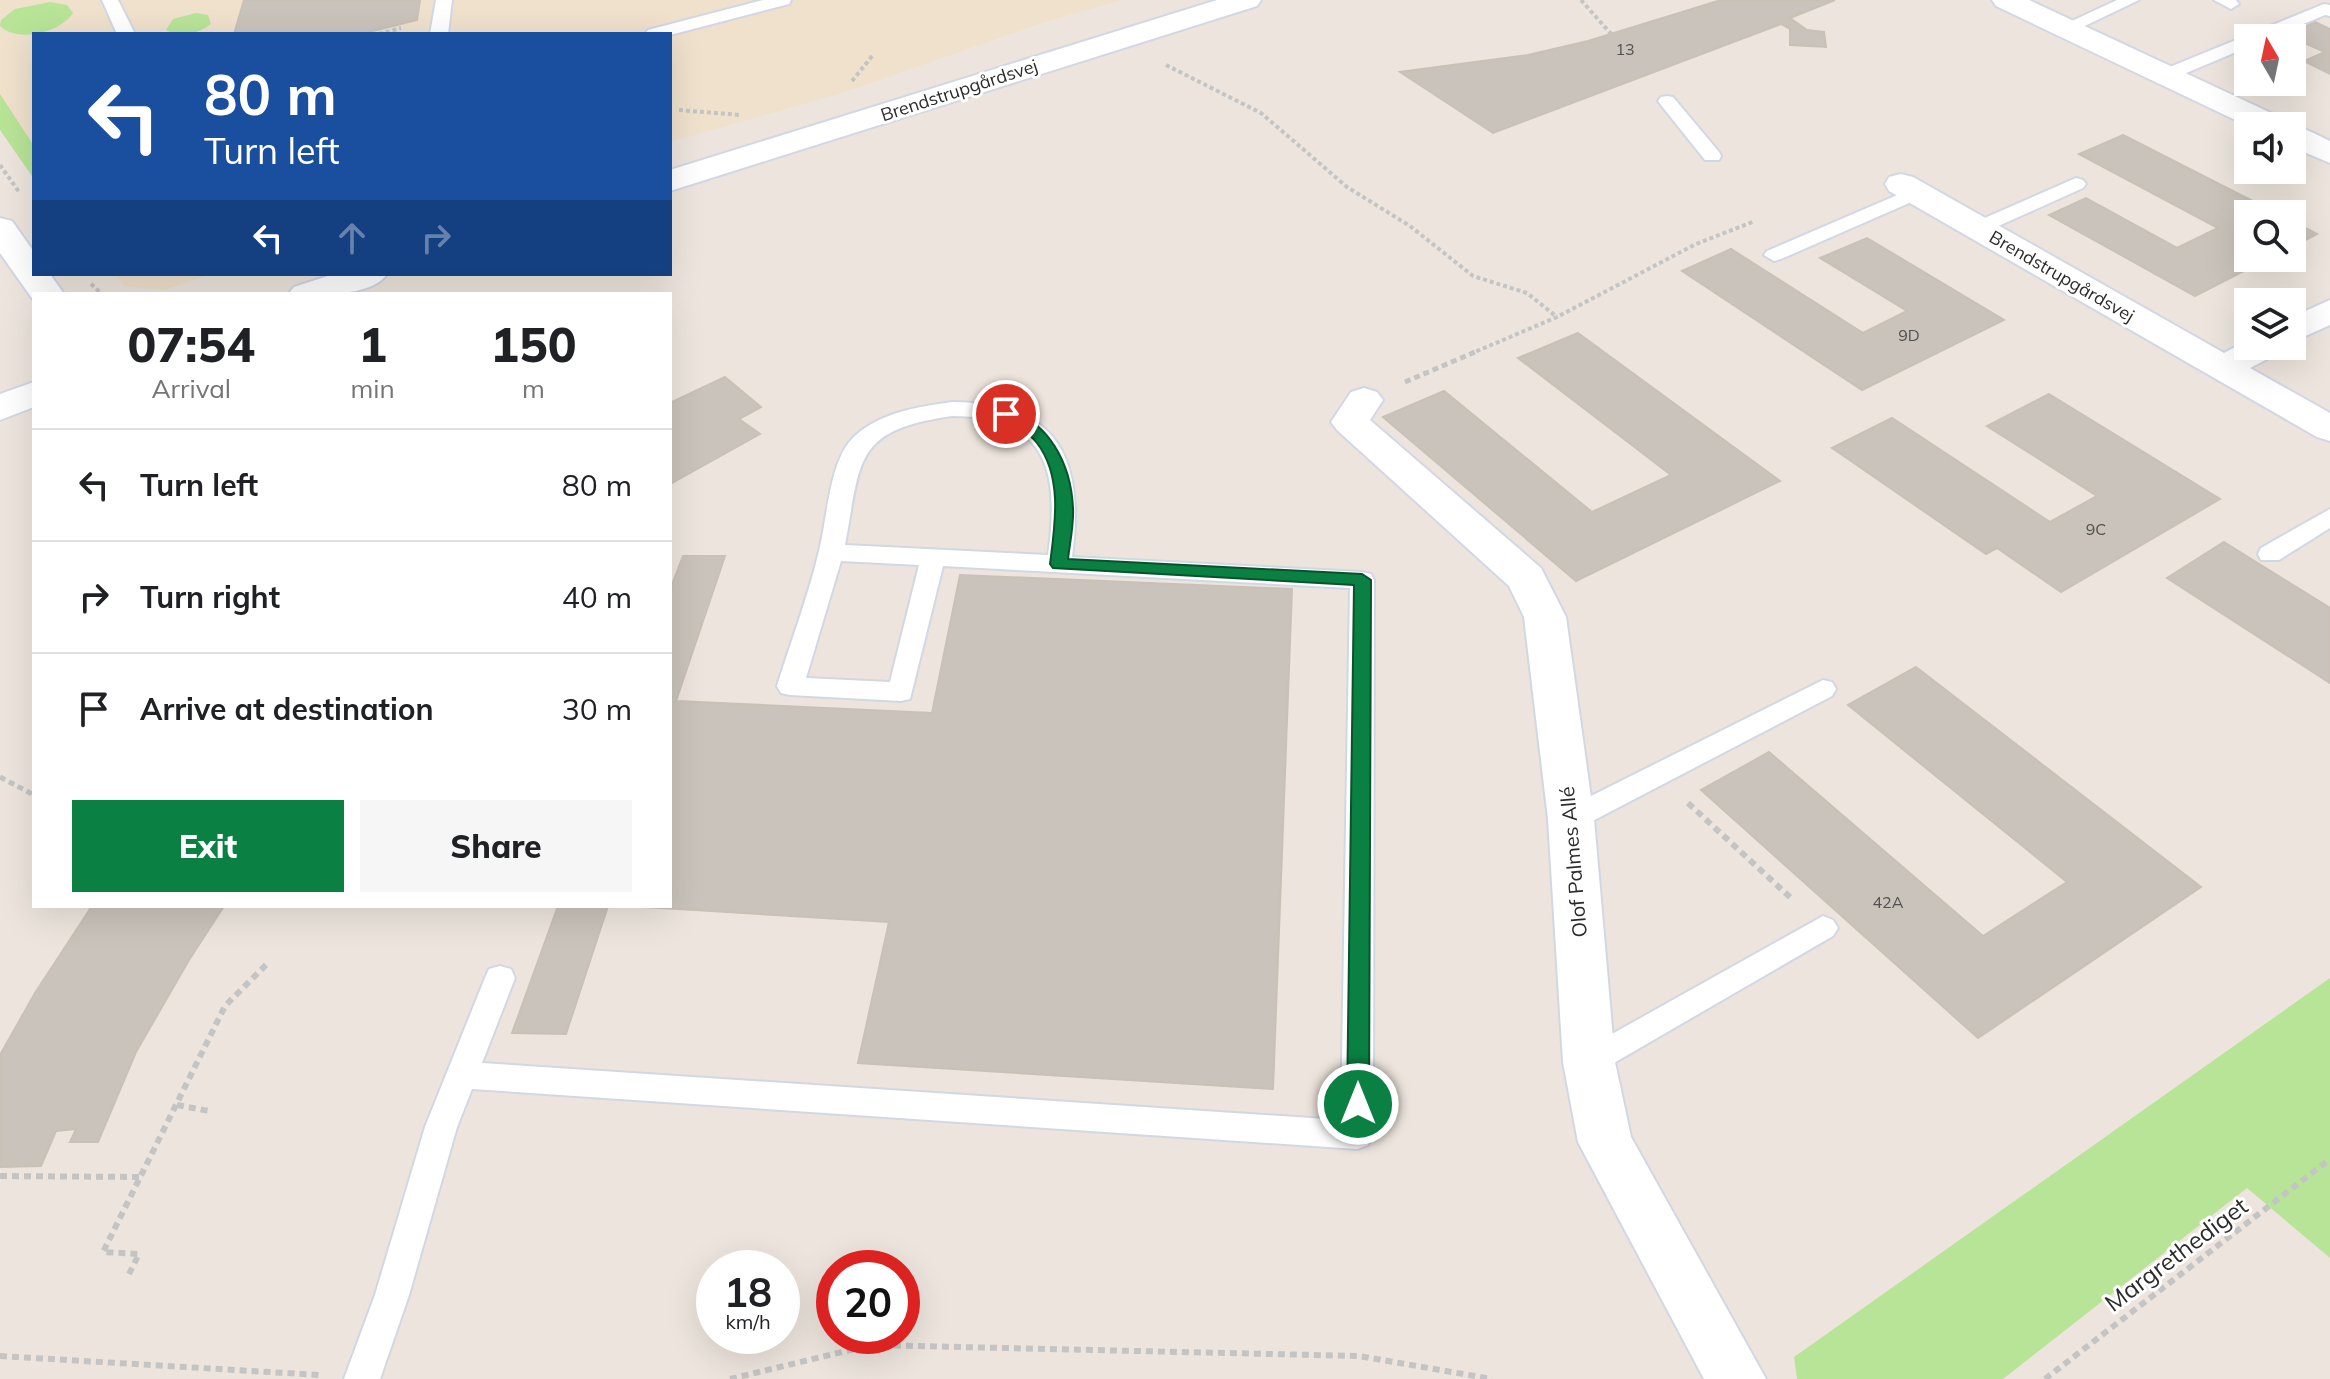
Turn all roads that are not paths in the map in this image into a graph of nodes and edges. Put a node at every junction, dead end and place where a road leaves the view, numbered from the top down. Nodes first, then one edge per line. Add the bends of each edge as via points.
1 (110, 0) edge
2 (444, 0) edge
3 (783, 0) edge
4 (1247, 0) edge
5 (2006, 0) edge
6 (2131, 0) edge
7 (2330, 11) edge
8 (2288, 24) edge
9 (2066, 28) junction
10 (125, 32) edge
11 (439, 32) edge
12 (662, 32) edge
13 (2234, 47) edge
14 (2166, 75) junction
15 (1667, 101) dead end
16 (2244, 112) edge
17 (2306, 142) edge
18 (2330, 153) edge
19 (1712, 156) dead end
20 (672, 180) edge
21 (2076, 184) dead end
22 (1908, 188) joint
23 (0, 228) edge
24 (1978, 228) junction
25 (1774, 255) dead end
26 (32, 274) edge
27 (364, 276) edge
28 (312, 292) edge
29 (2330, 311) edge
30 (2306, 324) edge
31 (2238, 360) edge
32 (2223, 368) junction
33 (32, 394) edge
34 (1364, 400) road end
35 (0, 408) edge
36 (2330, 429) edge
37 (2330, 517) edge
38 (831, 552) junction
39 (2270, 554) dead end
40 (933, 557) junction
41 (1059, 564) junction
42 (1823, 689) dead end
43 (1571, 819) junction
44 (1823, 928) road end
45 (500, 978) dead end
46 (1589, 1062) junction
47 (462, 1075) junction
48 (362, 1378) edge
49 (1736, 1379) edge

1 - 10 lane
2 - 11 lane
3 - 12 lane
4 - 20 street, Brendstrupgårdsvej
5 - 9 street
6 - 9 lane
7 - 8 lane
9 - 14 street
13 - 14 lane
14 - 16 street
15 - 19 lane
17 - 18 street
21 - 24 lane
22 - 24 street, Brendstrupgårdsvej
22 - 25 lane
23 - 26 street
24 - 32 street, Brendstrupgårdsvej
27 - 28 street
29 - 30 street
31 - 32 street
32 - 36 street, Brendstrupgårdsvej
33 - 35 street
34 - 43 street, Olof Palmes Allé via 1350,422 1526,578 1545,617
37 - 39 lane
38 - 40 lane
38 - 40 lane via 790,686 901,692
38 - 41 lane via 855,451 878,430 958,406 989,408 1022,421 1043,440 1057,464 1065,508
40 - 41 lane
41 - 47 lane via 1362,580 1357,1135
42 - 43 lane
43 - 46 street, Olof Palmes Allé
44 - 46 lane
45 - 47 lane
46 - 49 street, Olof Palmes Allé via 1605,1142
47 - 48 lane

